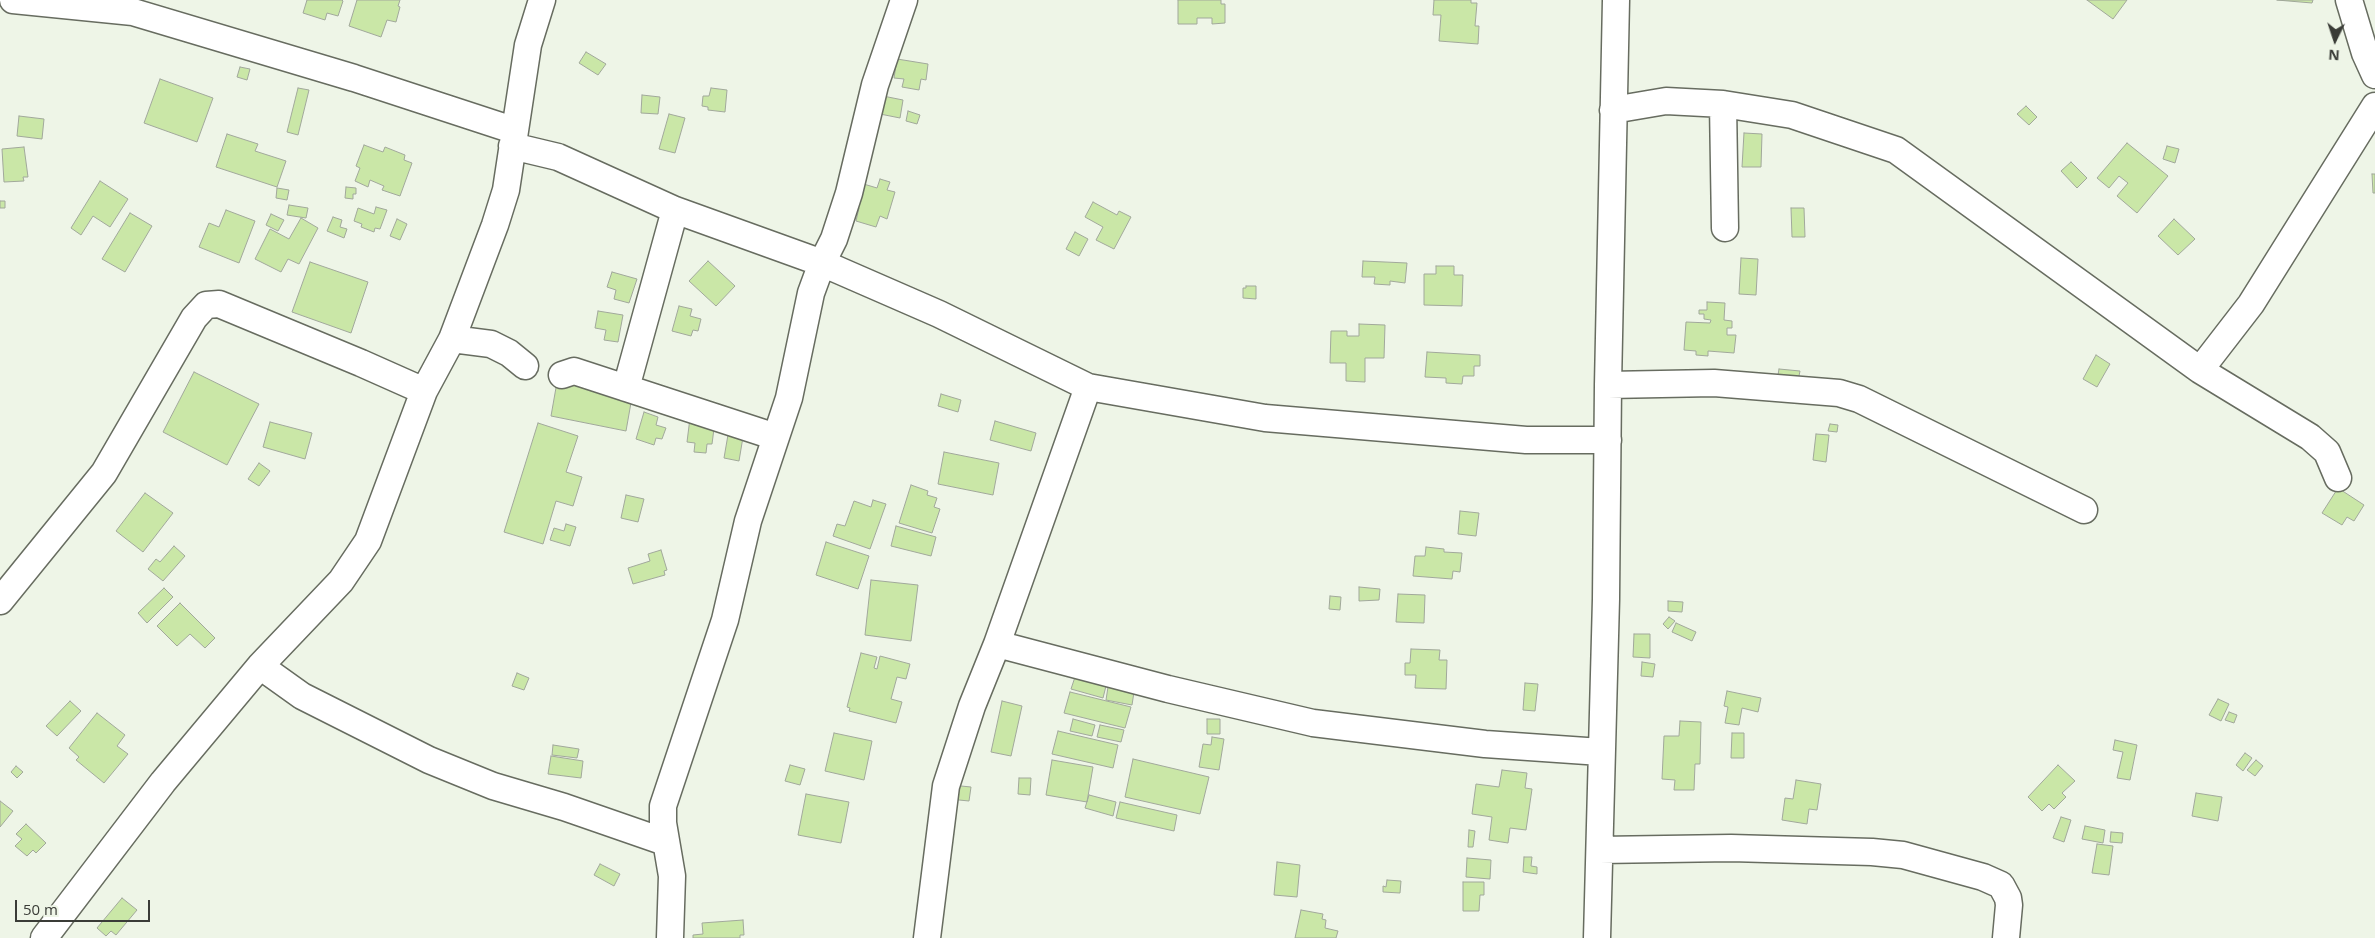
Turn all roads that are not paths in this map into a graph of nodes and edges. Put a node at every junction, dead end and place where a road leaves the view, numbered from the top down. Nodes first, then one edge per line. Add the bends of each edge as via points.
1 (12, 0) edge
2 (542, 0) edge
3 (904, 0) edge
4 (1616, 0) edge
5 (2348, 0) edge
6 (132, 6) edge
7 (2375, 75) edge
8 (1723, 104) junction
9 (2375, 106) edge
10 (1613, 110) junction
11 (513, 138) junction
12 (675, 210) junction
13 (1725, 228) dead end
14 (822, 263) junction
15 (452, 339) junction
16 (525, 366) dead end
17 (2200, 370) junction
18 (562, 375) dead end
19 (1608, 385) junction
20 (1088, 387) junction
21 (626, 388) junction
22 (424, 391) junction
23 (776, 437) junction
24 (1608, 440) junction
25 (2338, 478) dead end
26 (2084, 510) dead end
27 (0, 601) edge
28 (997, 644) junction
29 (260, 666) junction
30 (1601, 752) junction
31 (665, 842) junction
32 (1600, 850) junction
33 (48, 936) edge
34 (670, 938) edge
35 (927, 938) edge
36 (1597, 938) edge
37 (2006, 938) edge

1 - 6 street
2 - 11 street via 528,45
3 - 14 street via 875,85 849,193 834,239
4 - 10 street
5 - 7 street
6 - 11 street via 354,78
8 - 10 street via 1666,101
8 - 13 street
8 - 17 street via 1792,115 1896,150
9 - 17 street via 2251,304
10 - 19 street
11 - 12 street
11 - 15 street via 506,190
12 - 14 street
12 - 21 street
14 - 20 street via 939,314
14 - 23 street via 811,293 789,398
15 - 16 street via 491,344
15 - 22 street
17 - 25 street via 2310,438 2327,452
18 - 21 street via 574,371
19 - 24 street
19 - 26 street via 1714,383 1839,393 1859,399
20 - 24 street via 1265,418 1526,440
20 - 28 street
21 - 23 street
22 - 27 street via 218,304 206,305 194,318 104,473
22 - 29 street via 368,541 341,582
23 - 31 street via 748,521 724,620 663,806
24 - 30 street
28 - 30 street via 1313,723 1485,744
28 - 35 street via 972,706 946,786
29 - 31 street via 302,696 429,760 493,786
29 - 33 street via 163,782
30 - 32 street
31 - 34 street via 672,876
32 - 36 street
32 - 37 street via 1731,848 1903,855 2001,885 2009,905

